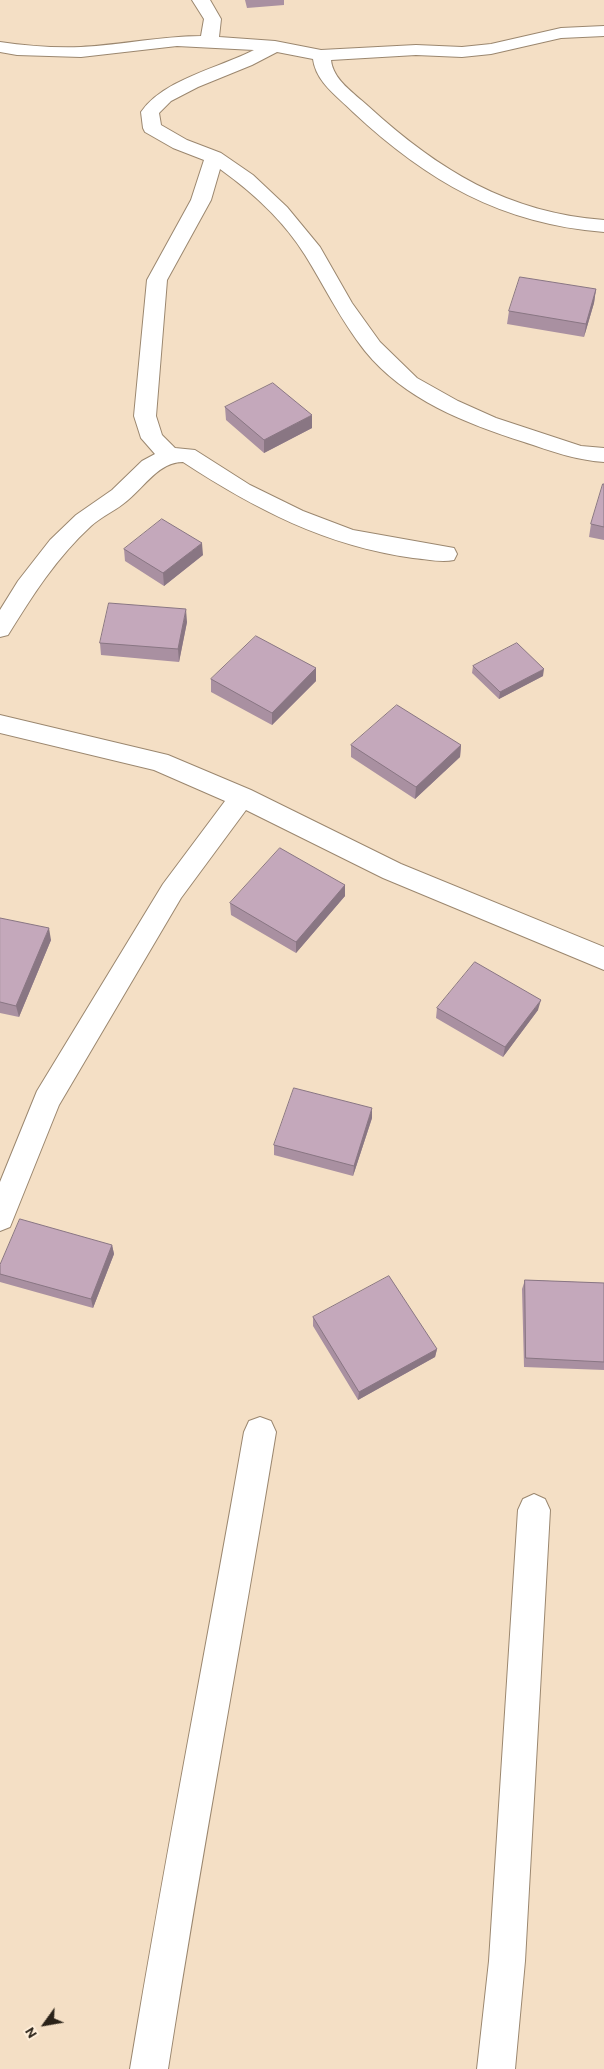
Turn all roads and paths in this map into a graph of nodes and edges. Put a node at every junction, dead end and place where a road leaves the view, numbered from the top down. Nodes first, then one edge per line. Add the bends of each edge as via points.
1 (201, 0) edge
2 (604, 31) edge
3 (208, 41) junction
4 (275, 46) junction
5 (0, 47) edge
6 (320, 55) junction
7 (214, 157) junction
8 (604, 226) edge
9 (169, 455) junction
10 (604, 455) edge
11 (446, 554) dead end
12 (0, 629) edge
13 (0, 724) edge
14 (242, 796) junction
15 (604, 959) edge
16 (0, 1218) edge
17 (260, 1432) dead end
18 (534, 1510) dead end
19 (149, 2069) edge
20 (496, 2069) edge

1 - 3 street via 212,16 214,27
2 - 6 street via 561,33 491,49 462,52 416,50
3 - 4 street
3 - 5 street via 177,41 81,52
4 - 6 street
4 - 7 street via 192,83 166,97 150,112 152,128 180,144
6 - 8 street via 324,71 369,117 454,180 511,208 566,223
7 - 9 street via 201,200 157,280 145,416 152,438
7 - 10 street via 246,179 280,211 313,251 343,304 373,347 410,383 488,423 578,453
9 - 11 street via 187,455 242,490 348,538
9 - 12 street via 150,466 120,495 84,520 58,546 26,587
13 - 14 street via 159,762
14 - 15 street via 392,871
14 - 16 street via 172,891 47,1100
17 - 19 street via 177,1893
18 - 20 street via 507,1961

